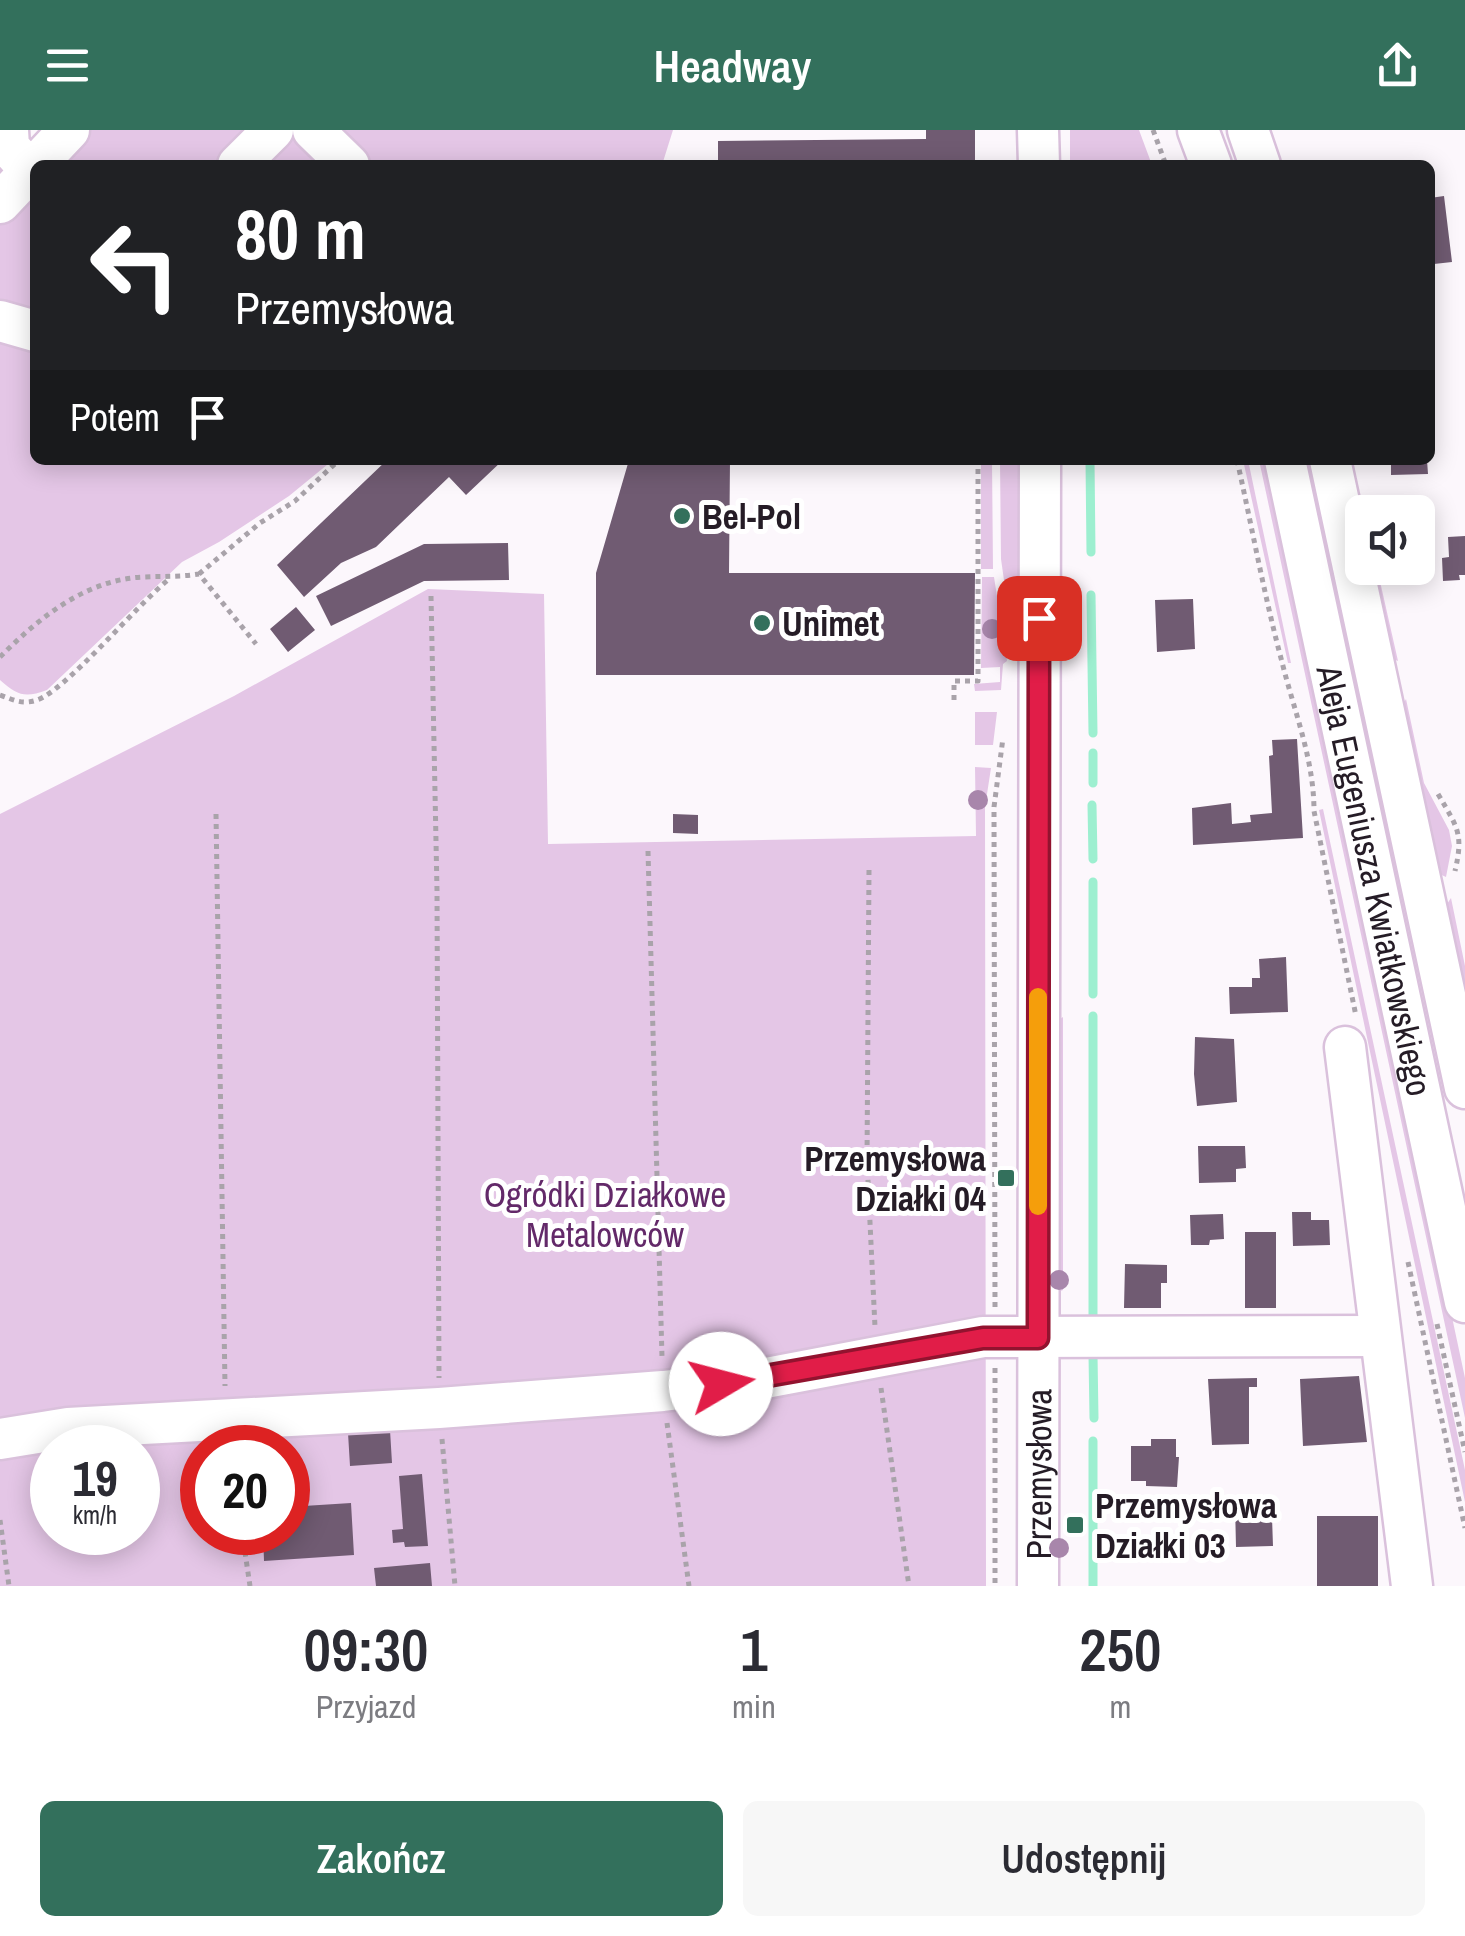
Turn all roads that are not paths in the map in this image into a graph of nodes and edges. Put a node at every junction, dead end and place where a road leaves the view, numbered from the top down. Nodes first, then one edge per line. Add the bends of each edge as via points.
1 (8, 130) edge
2 (70, 130) edge
3 (273, 130) edge
4 (313, 130) edge
5 (1038, 130) edge
6 (1198, 130) edge
7 (1248, 130) edge
8 (40, 160) edge
9 (243, 160) edge
10 (344, 160) edge
11 (1039, 160) edge
12 (1209, 160) edge
13 (1258, 160) edge
14 (30, 170) joint
15 (0, 203) edge
16 (0, 321) edge
17 (30, 330) edge
18 (1040, 465) edge
19 (1285, 465) edge
20 (1331, 465) edge
21 (1352, 1035) road end
22 (1465, 1088) edge
23 (1454, 1197) edge
24 (1465, 1302) edge
25 (1380, 1336) junction
26 (1038, 1338) junction
27 (0, 1440) edge
28 (1038, 1586) edge
29 (1412, 1586) edge

1 - 14 street via 9,147
2 - 8 street
3 - 9 street
4 - 10 street
5 - 11 street
6 - 12 street
7 - 13 street
14 - 15 street
16 - 17 street
18 - 26 street, Przemysłowa
19 - 23 street, Aleja Eugeniusza Kwiatkowskiego
20 - 22 street, Aleja Eugeniusza Kwiatkowskiego
21 - 25 street
23 - 24 street, Aleja Eugeniusza Kwiatkowskiego
25 - 26 street
25 - 29 street
26 - 27 street via 983,1338 663,1390 68,1428
26 - 28 street, Przemysłowa

